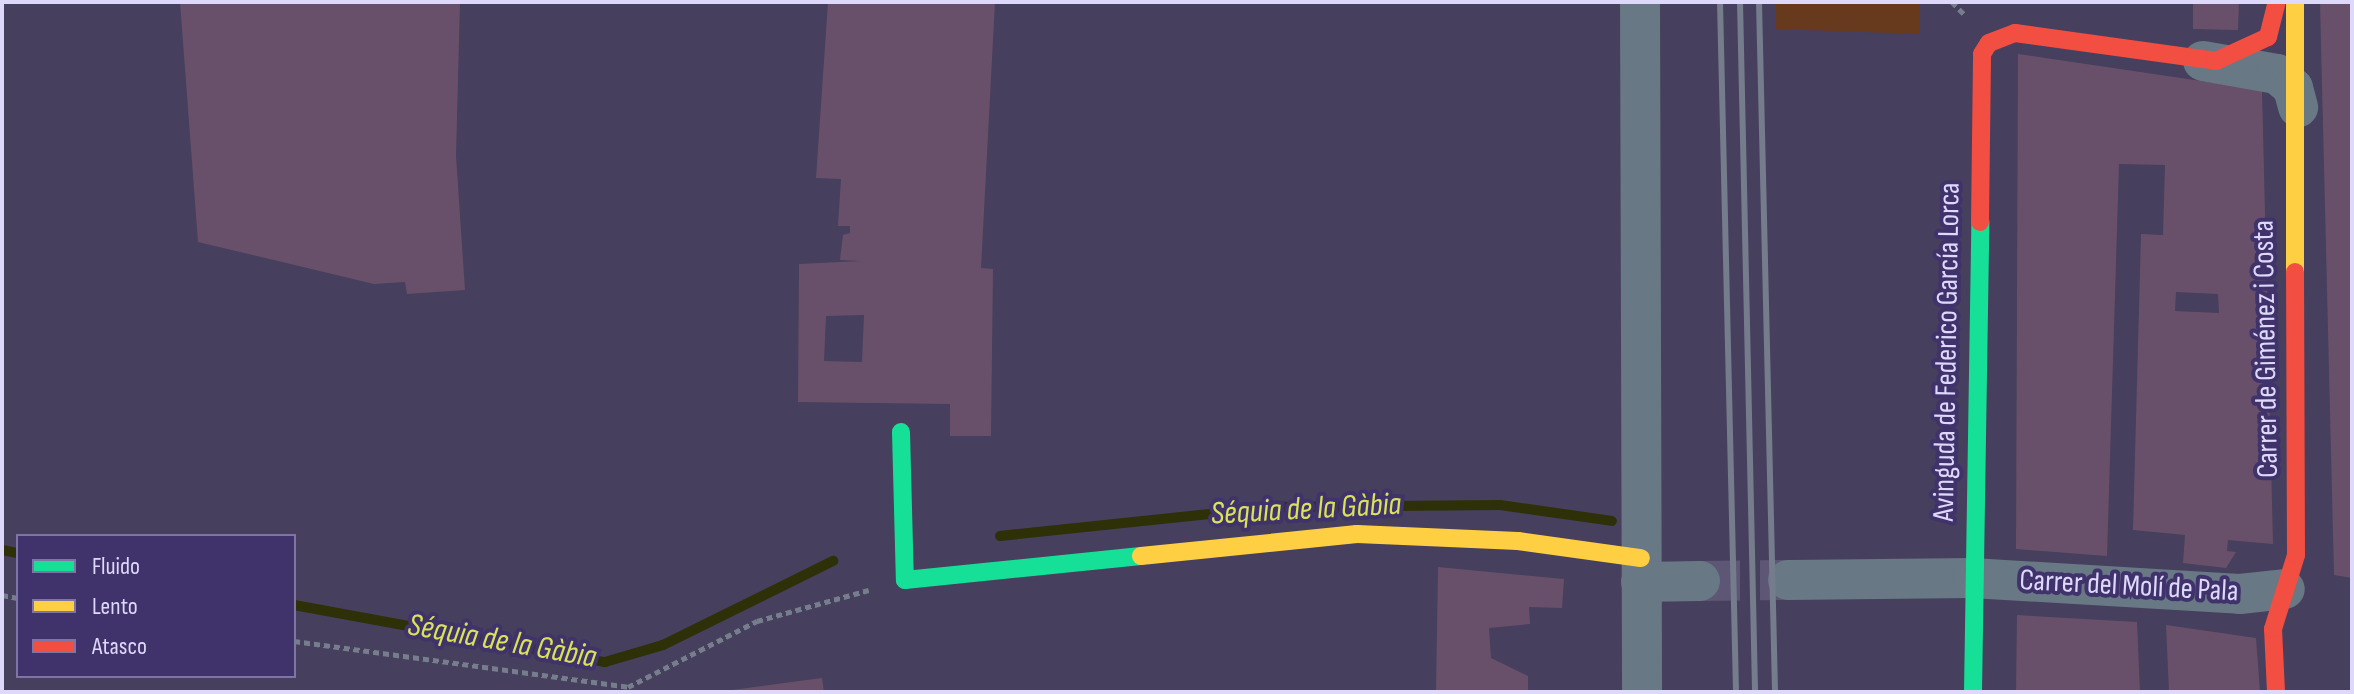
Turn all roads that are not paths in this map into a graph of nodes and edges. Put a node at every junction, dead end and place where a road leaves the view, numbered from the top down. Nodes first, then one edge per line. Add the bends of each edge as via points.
1 (1640, 2) edge
2 (2277, 2) edge
3 (2295, 2) edge
4 (2203, 61) junction
5 (2298, 107) junction
6 (901, 432) dead end
7 (1641, 570) junction
8 (1972, 578) junction
9 (1788, 580) tunnel mouth
10 (1700, 581) tunnel mouth
11 (2285, 589) junction
12 (1642, 692) edge
13 (1973, 692) edge
14 (2276, 692) edge

1 - 7 street
2 - 4 street via 2268,37 2257,47
3 - 5 street, Carrer de Giménez i Costa
4 - 5 street via 2277,74 2293,88
4 - 8 street, Avinguda de Federico García Lorca via 2015,33 1989,43 1979,67
5 - 11 street, Carrer de Giménez i Costa via 2296,555
6 - 7 street via 905,580 1357,534 1518,541
7 - 10 street
7 - 12 street
8 - 9 street, Carrer del Molí de Pala
8 - 11 street, Carrer del Molí de Pala via 2240,594
8 - 13 street, Avinguda de Federico García Lorca
11 - 14 street, Carrer de Giménez i Costa via 2273,629

